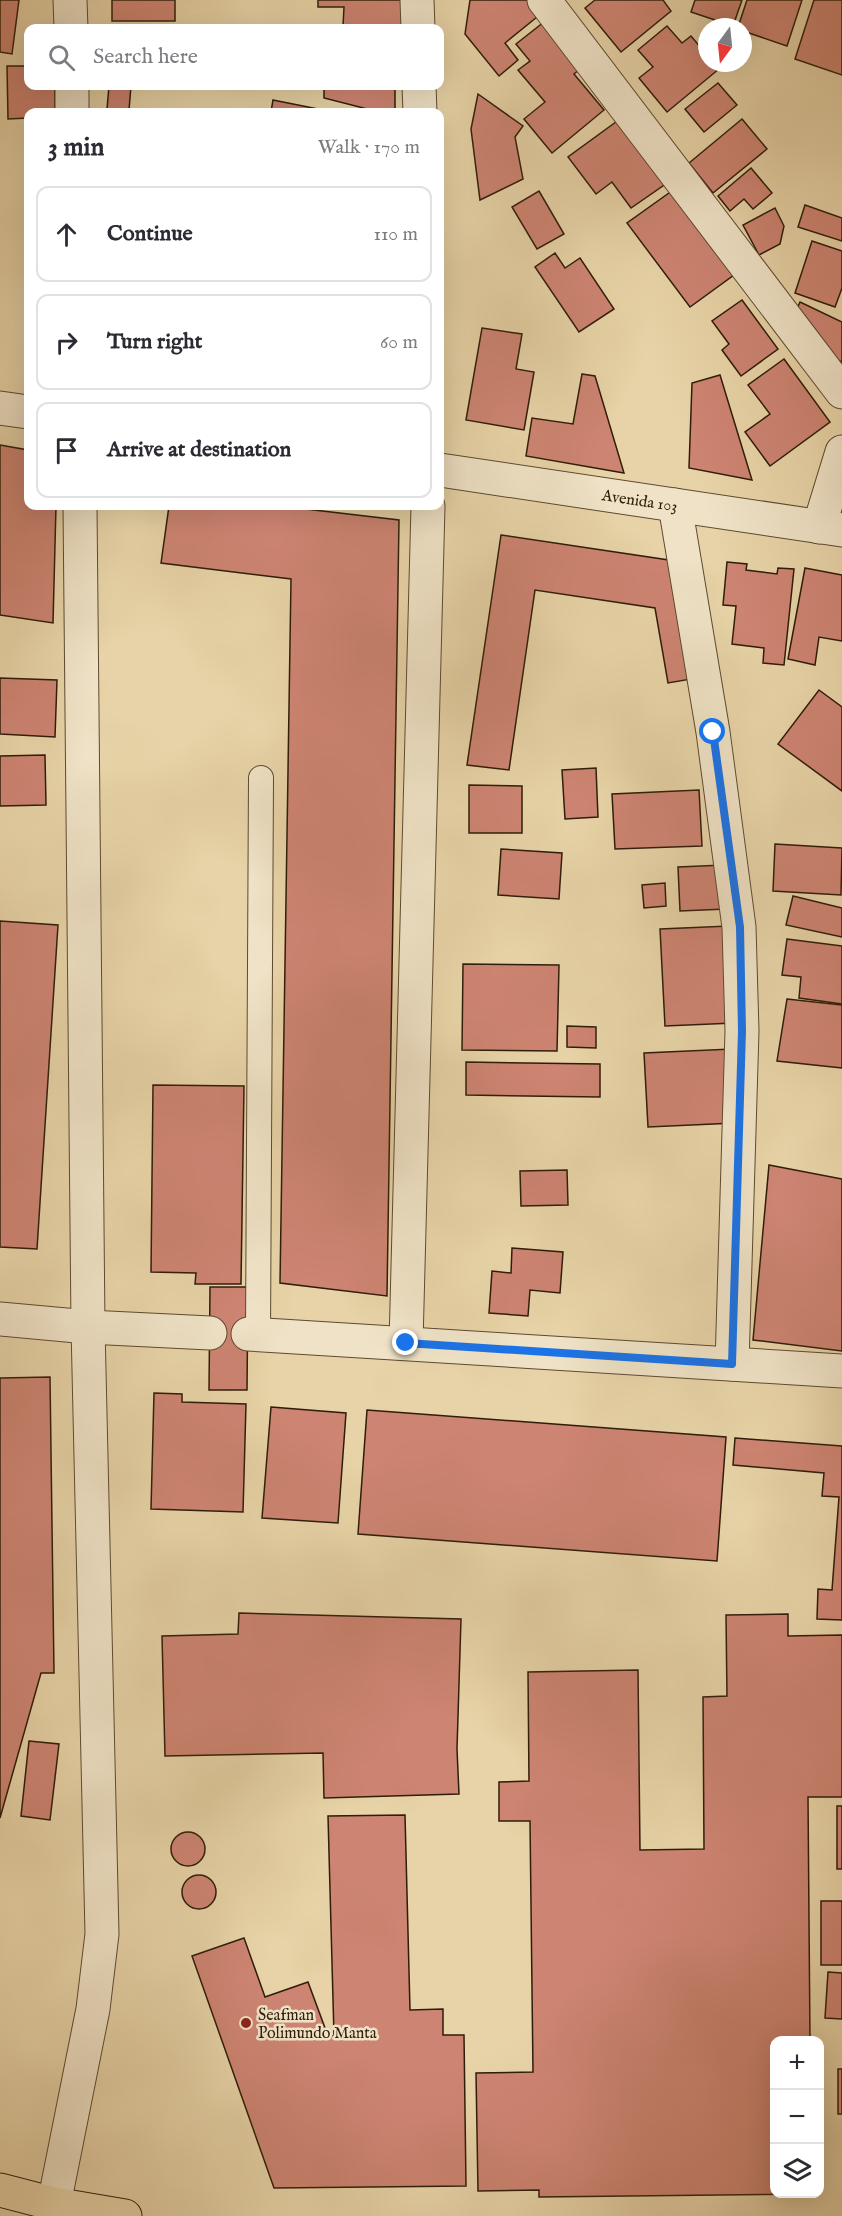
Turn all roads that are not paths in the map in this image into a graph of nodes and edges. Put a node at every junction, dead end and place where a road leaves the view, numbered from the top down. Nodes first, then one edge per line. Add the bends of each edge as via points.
1 (70, 0) edge
2 (417, 0) edge
3 (544, 0) edge
4 (71, 24) edge
5 (418, 24) edge
6 (72, 90) edge
7 (419, 90) edge
8 (72, 108) edge
9 (420, 108) edge
10 (842, 392) edge
11 (0, 408) edge
12 (24, 411) edge
13 (842, 452) edge
14 (444, 471) edge
15 (675, 505) junction
16 (80, 510) edge
17 (428, 510) edge
18 (831, 529) edge
19 (261, 778) dead end
20 (0, 1319) edge
21 (88, 1326) junction
22 (210, 1333) dead end
23 (253, 1335) joint
24 (406, 1343) junction
25 (732, 1364) junction
26 (842, 1371) edge
27 (0, 2190) edge
28 (54, 2204) junction
29 (125, 2216) edge

1 - 4 street
2 - 5 street
3 - 10 street
6 - 8 street
7 - 9 street
11 - 12 street
13 - 18 street
14 - 15 street, Avenida 103
15 - 18 street, Avenida 103
15 - 25 street via 713,732 740,927 742,1031
16 - 21 street
17 - 24 street
19 - 23 lane
20 - 21 street
21 - 22 street
21 - 28 street via 102,1934 93,2008
23 - 24 street
24 - 25 street
25 - 26 street
27 - 28 main road
28 - 29 main road

